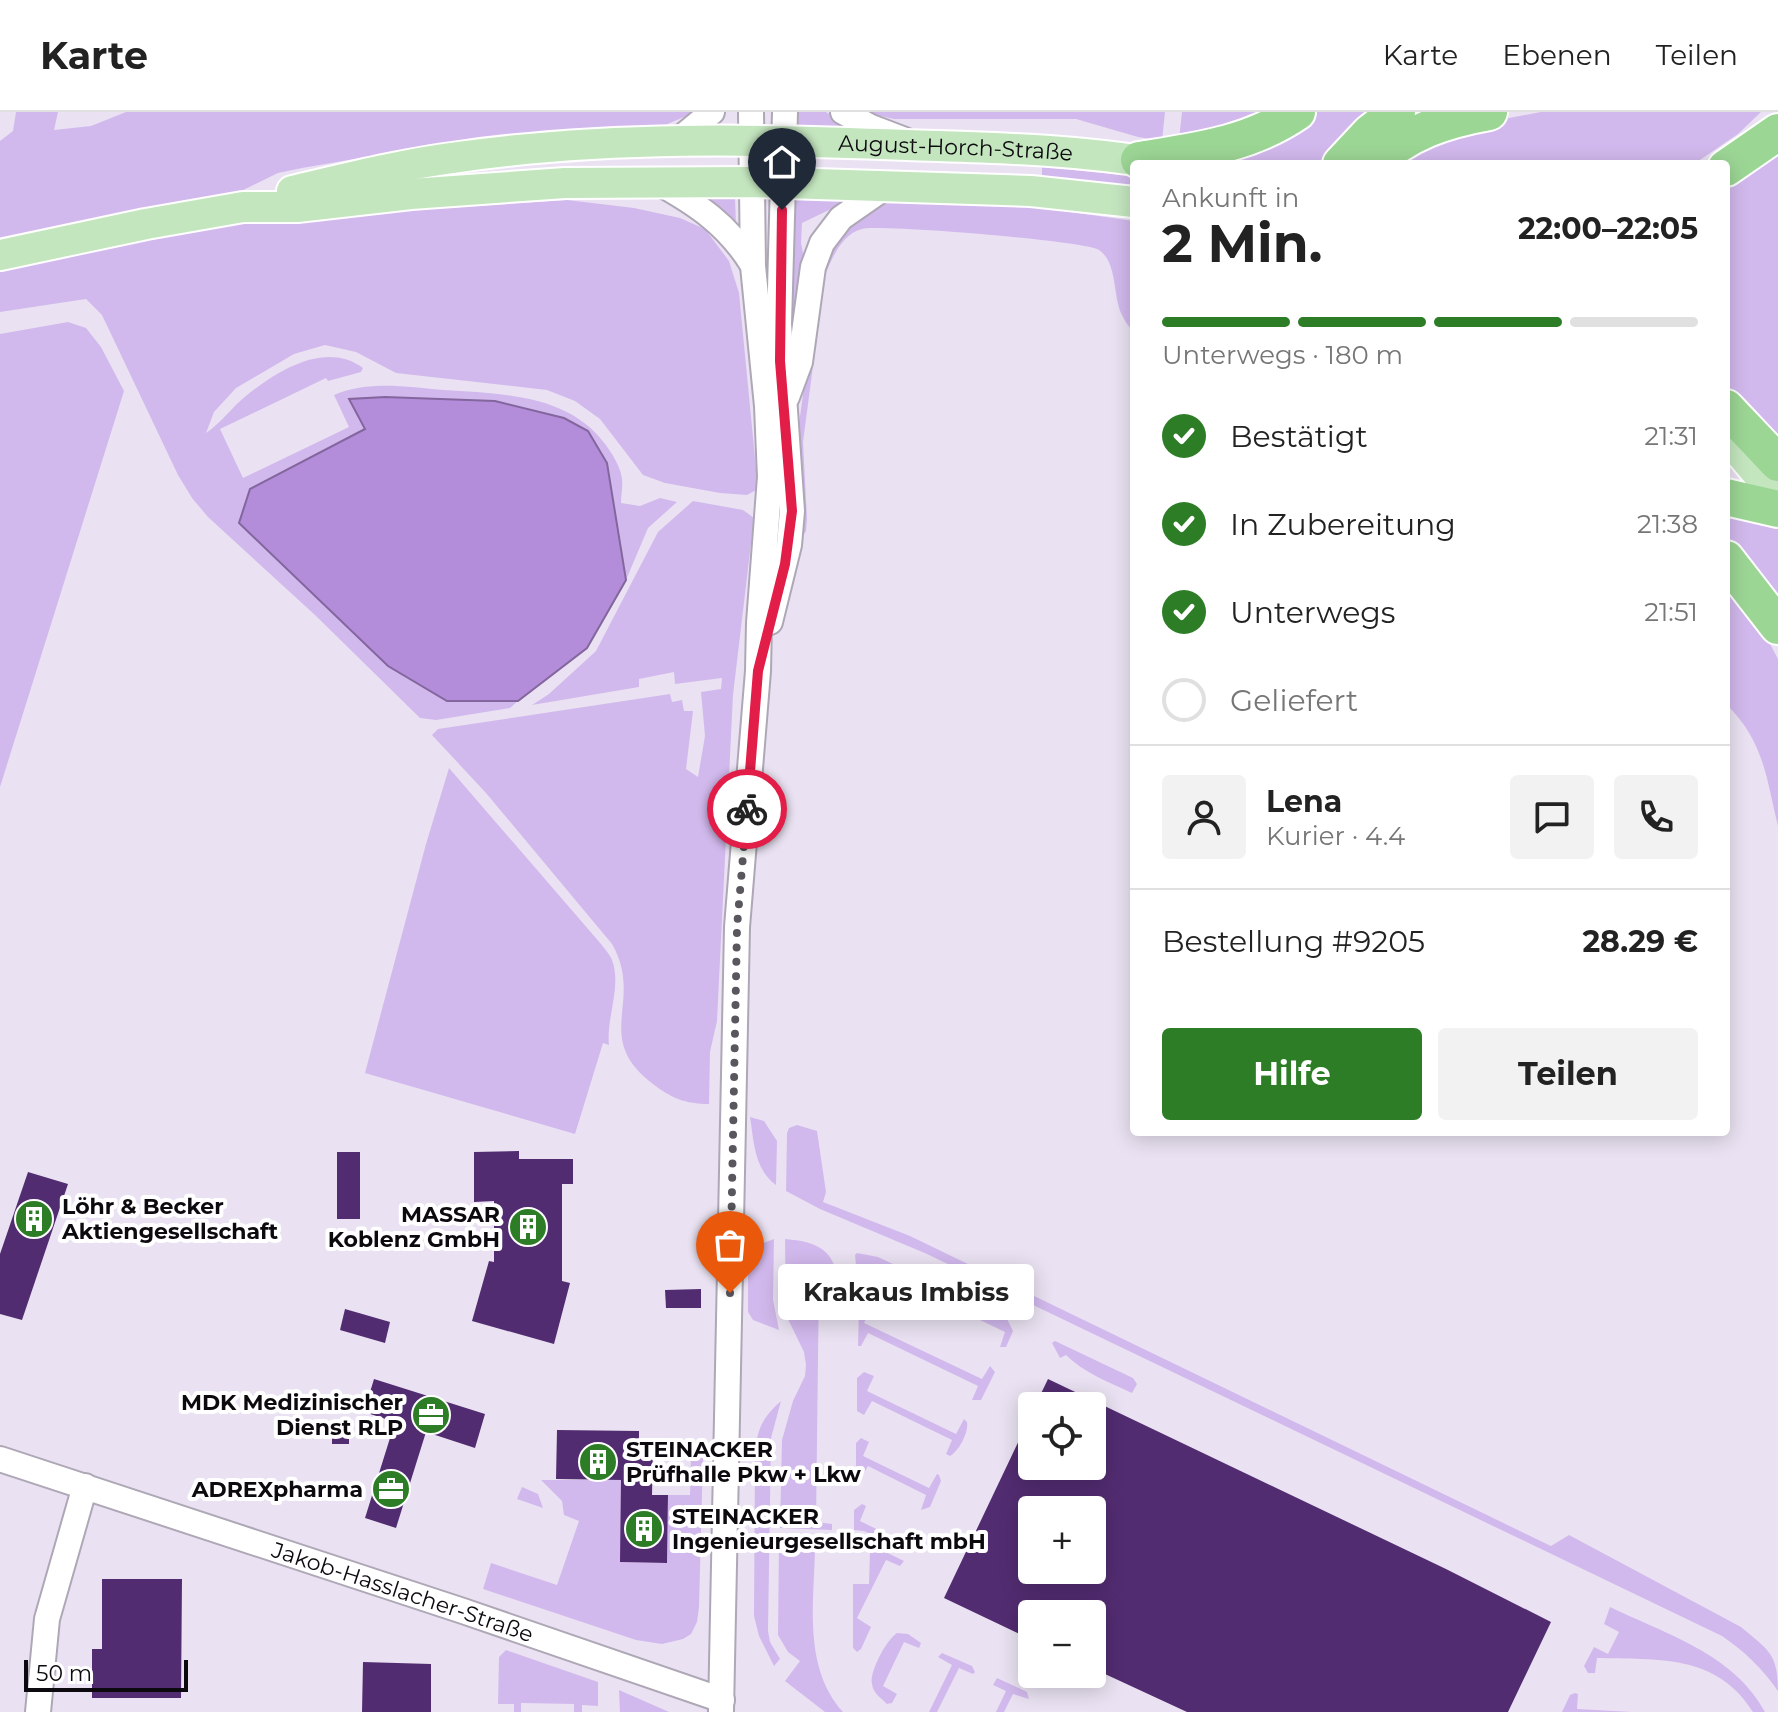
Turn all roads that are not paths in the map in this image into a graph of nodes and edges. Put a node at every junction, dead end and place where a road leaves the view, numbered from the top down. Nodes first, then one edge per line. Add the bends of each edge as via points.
1 (712, 112) edge
2 (843, 112) edge
3 (1297, 112) edge
4 (1489, 112) edge
5 (1774, 112) edge
6 (751, 126) edge
7 (1400, 126) edge
8 (785, 127) edge
9 (1778, 132) edge
10 (677, 141) junction
11 (919, 146) junction
12 (1359, 156) edge
13 (1136, 160) edge
14 (1159, 160) edge
15 (1716, 160) edge
16 (1730, 165) edge
17 (657, 182) junction
18 (751, 182) junction
19 (783, 183) junction
20 (887, 186) junction
21 (1130, 202) edge
22 (243, 207) junction
23 (0, 255) edge
24 (753, 266) junction
25 (783, 407) junction
26 (1730, 412) edge
27 (1730, 441) edge
28 (1778, 463) edge
29 (1730, 498) edge
30 (1778, 498) edge
31 (1778, 509) edge
32 (1730, 564) edge
33 (1778, 626) edge
34 (758, 671) junction
35 (0, 1459) edge
36 (85, 1486) junction
37 (722, 1706) edge
38 (38, 1712) edge

1 - 10 street
2 - 11 street
3 - 14 highway via 1233,143
4 - 7 highway
5 - 15 main road
6 - 8 main road, August-Horch-Straße
6 - 10 main road, August-Horch-Straße
6 - 18 street
7 - 12 highway
8 - 11 main road, August-Horch-Straße
8 - 19 street
9 - 16 highway
10 - 22 main road, August-Horch-Straße via 459,157 288,192
11 - 13 main road, August-Horch-Straße via 1073,151
17 - 18 main road, August-Horch-Straße
17 - 22 main road, August-Horch-Straße
17 - 24 street via 721,224
18 - 19 main road, August-Horch-Straße
18 - 24 street
19 - 20 main road, August-Horch-Straße
19 - 25 street
20 - 21 main road, August-Horch-Straße via 1044,192
20 - 25 street via 841,218 822,243 813,267 800,362
22 - 23 main road
24 - 34 street via 770,458
25 - 34 street via 791,525
26 - 28 highway
27 - 30 main road
29 - 31 highway
32 - 33 highway
34 - 37 street via 737,927
35 - 36 street, Jakob-Hasslacher-Straße
36 - 37 street, Jakob-Hasslacher-Straße via 463,1611
36 - 38 street via 47,1619

